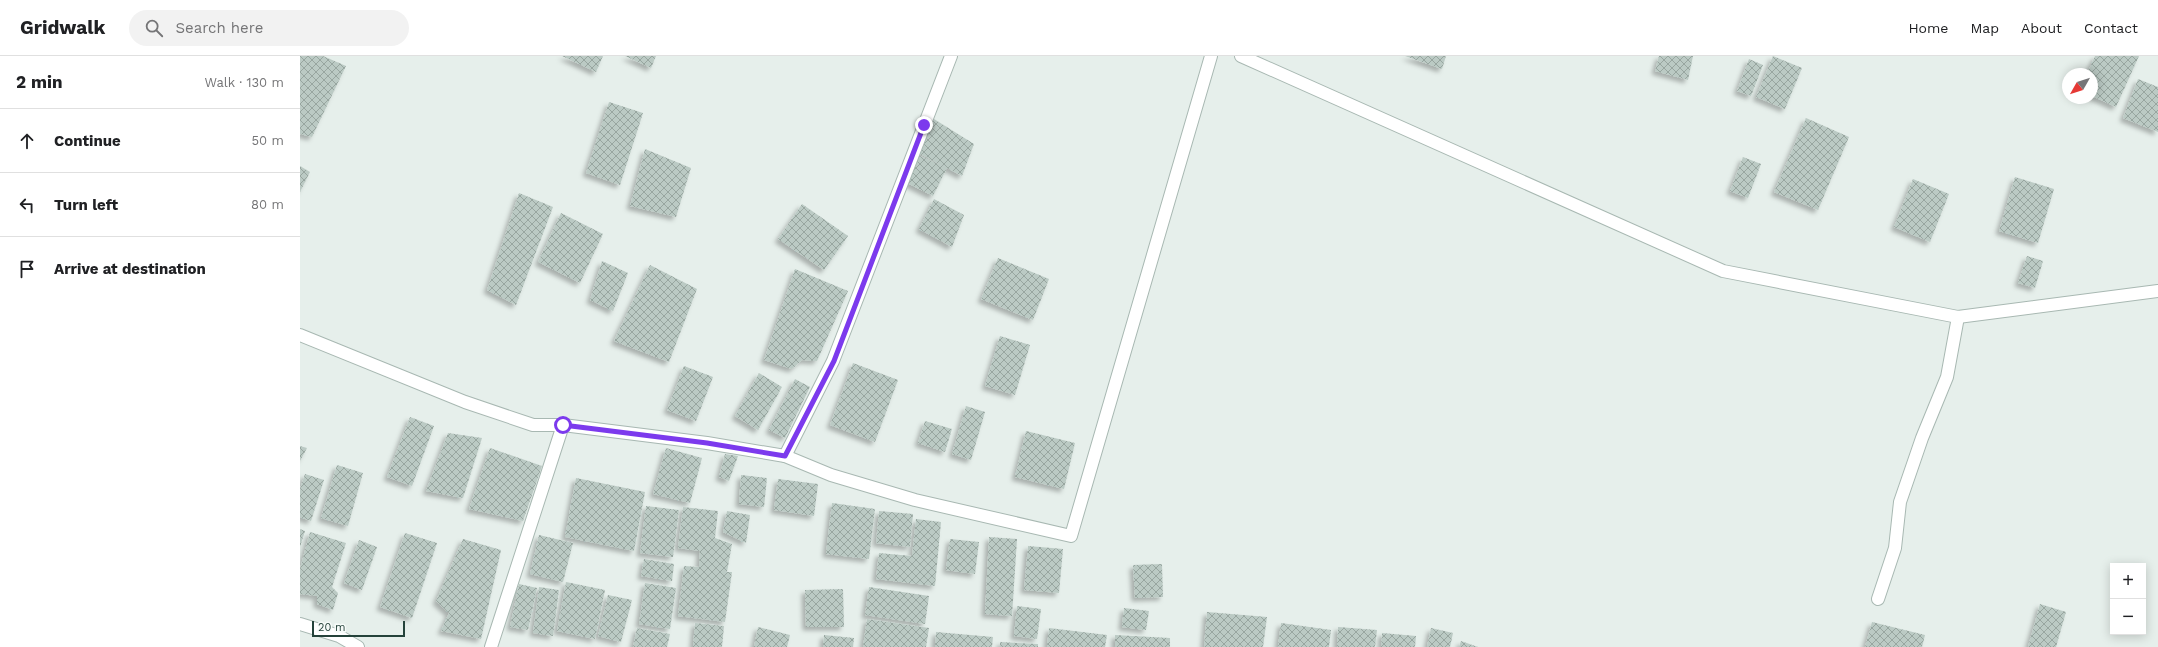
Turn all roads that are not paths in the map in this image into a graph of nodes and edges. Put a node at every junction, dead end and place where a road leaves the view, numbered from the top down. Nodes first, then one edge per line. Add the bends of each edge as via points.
1 (951, 56) edge
2 (1211, 56) edge
3 (1240, 56) edge
4 (2158, 291) edge
5 (1958, 317) junction
6 (300, 335) edge
7 (563, 425) junction
8 (785, 456) junction
9 (1878, 599) dead end
10 (300, 624) edge
11 (358, 647) edge
12 (491, 647) edge

1 - 8 street via 834,361
2 - 8 street via 1071,536 915,500 831,475
3 - 5 street via 1723,271
4 - 5 street
5 - 9 street via 1947,377 1900,502 1895,548
6 - 7 street via 465,402 533,425
7 - 8 street via 707,443
7 - 12 street
10 - 11 street via 339,636

